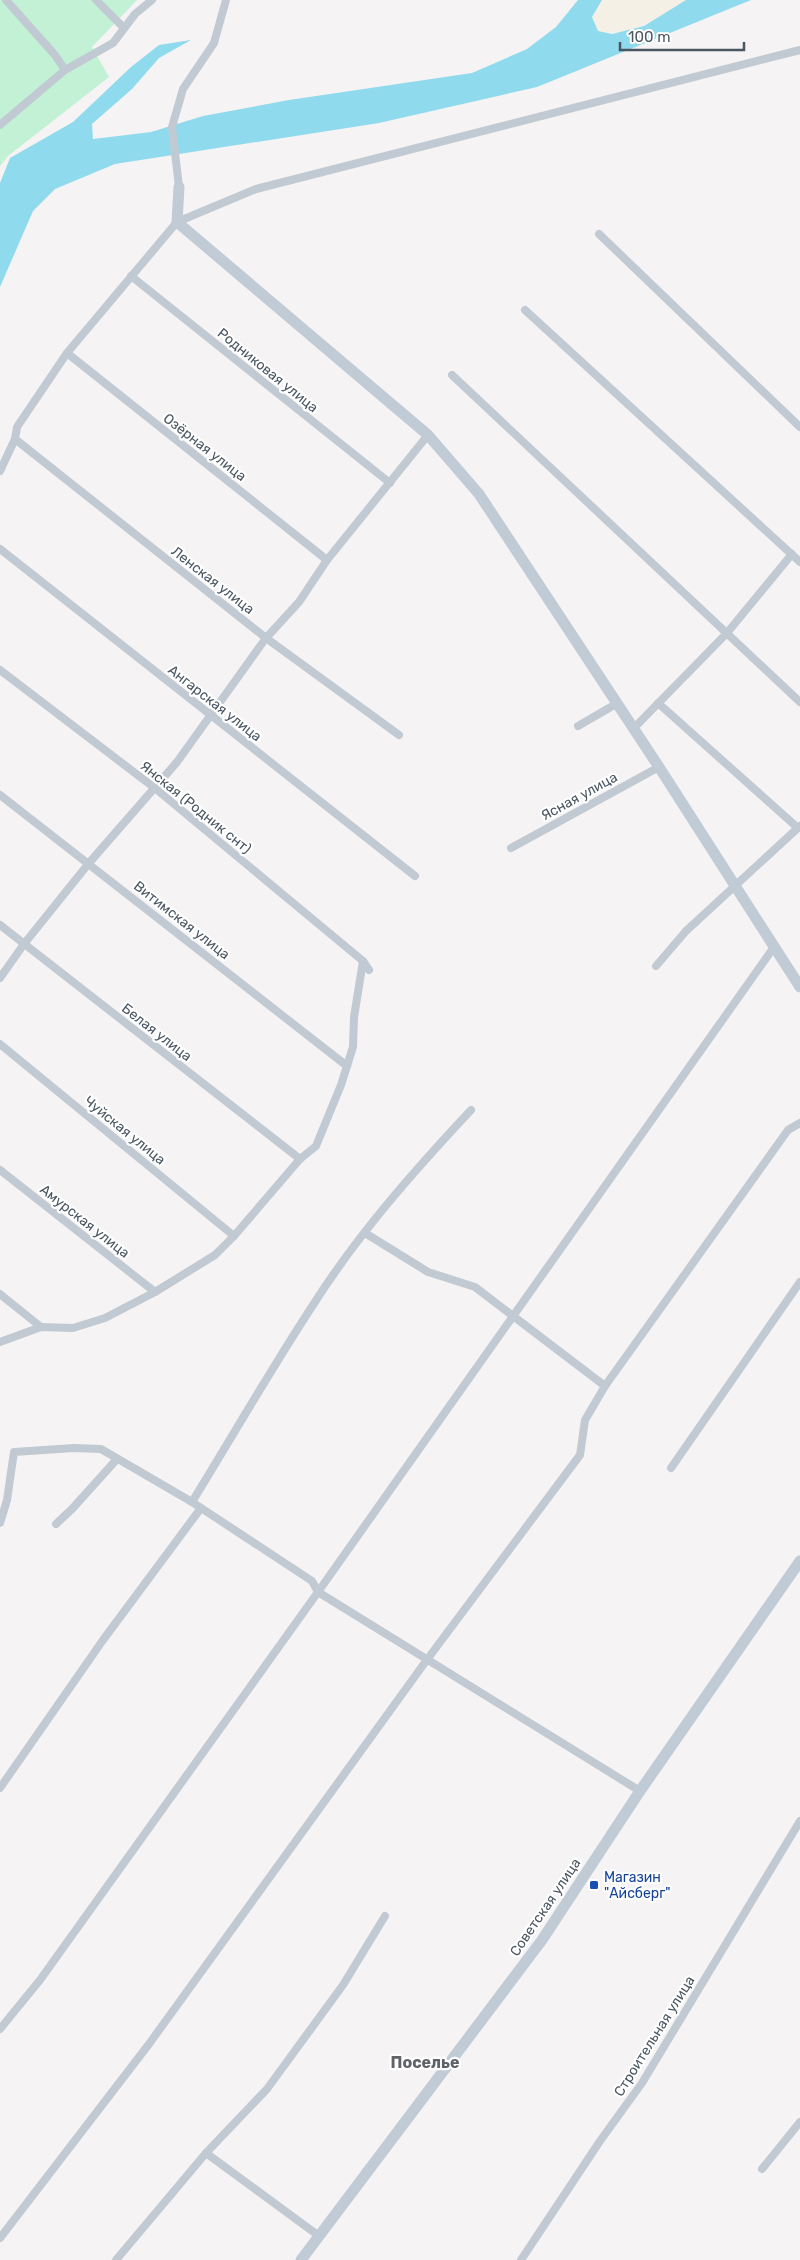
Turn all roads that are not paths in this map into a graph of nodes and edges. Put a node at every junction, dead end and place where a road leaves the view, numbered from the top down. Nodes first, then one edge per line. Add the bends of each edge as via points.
1 (6, 0) edge
2 (96, 0) edge
3 (152, 0) edge
4 (226, 0) edge
5 (124, 28) junction
6 (800, 50) edge
7 (65, 70) junction
8 (0, 125) edge
9 (179, 186) joint
10 (177, 222) junction
11 (599, 234) dead end
12 (131, 276) junction
13 (525, 310) dead end
14 (67, 354) junction
15 (452, 375) dead end
16 (800, 427) edge
17 (428, 435) junction
18 (15, 439) junction
19 (0, 471) edge
20 (390, 483) junction
21 (0, 549) edge
22 (792, 554) junction
23 (327, 560) junction
24 (800, 562) edge
25 (727, 633) junction
26 (266, 638) junction
27 (0, 670) edge
28 (800, 702) edge
29 (658, 703) junction
30 (616, 704) junction
31 (210, 716) junction
32 (578, 726) dead end
33 (633, 728) junction
34 (399, 735) dead end
35 (659, 767) junction
36 (156, 789) junction
37 (0, 794) edge
38 (799, 827) edge
39 (511, 848) dead end
40 (89, 864) junction
41 (415, 876) dead end
42 (734, 886) junction
43 (0, 925) edge
44 (24, 944) junction
45 (774, 947) junction
46 (362, 961) junction
47 (656, 966) dead end
48 (370, 970) dead end
49 (0, 978) edge
50 (800, 987) edge
51 (0, 1044) edge
52 (347, 1066) junction
53 (471, 1110) dead end
54 (800, 1124) edge
55 (300, 1159) junction
56 (0, 1170) edge
57 (365, 1233) junction
58 (234, 1236) junction
59 (800, 1282) edge
60 (154, 1292) junction
61 (0, 1294) edge
62 (514, 1316) junction
63 (41, 1326) junction
64 (0, 1342) edge
65 (605, 1386) junction
66 (117, 1459) junction
67 (672, 1468) dead end
68 (4, 1500) edge
69 (192, 1502) junction
70 (201, 1508) junction
71 (0, 1523) edge
72 (56, 1524) dead end
73 (800, 1561) edge
74 (318, 1592) junction
75 (426, 1661) junction
76 (0, 1788) edge
77 (640, 1791) junction
78 (800, 1821) edge
79 (385, 1916) dead end
80 (0, 2029) edge
81 (800, 2122) edge
82 (206, 2154) junction
83 (762, 2169) dead end
84 (319, 2236) junction
85 (0, 2238) edge
86 (116, 2260) edge
87 (301, 2260) edge
88 (521, 2260) edge

1 - 7 street
2 - 5 street
3 - 5 street
4 - 9 street via 214,42 183,89 172,127
5 - 7 street via 114,43
6 - 10 street via 256,189
7 - 8 street
9 - 10 street
10 - 12 street
10 - 17 street
11 - 16 street
12 - 14 street
12 - 20 street, Родниковая улица
13 - 22 street
14 - 18 street via 17,427
14 - 23 street, Озёрная улица
15 - 25 street
17 - 20 street
17 - 30 street via 479,494
18 - 19 street
18 - 26 street, Ленская улица
20 - 23 street
21 - 31 street, Ангарская улица
22 - 24 street
22 - 25 street
23 - 26 street via 299,602
25 - 28 street
25 - 29 street
26 - 31 street
26 - 34 street, Ленская улица
27 - 36 street, Янская (Родник снт)
29 - 33 street
29 - 38 street
30 - 32 street
30 - 33 street
31 - 36 street
31 - 41 street, Ангарская улица
33 - 35 street
35 - 39 street, Ясная улица
35 - 42 street
36 - 40 street
36 - 46 street, Янская (Родник снт)
37 - 40 street, Витимская улица
38 - 42 street
40 - 44 street
40 - 52 street, Витимская улица
42 - 45 street
42 - 47 street via 686,931
43 - 44 street, Белая улица
44 - 49 street
44 - 55 street, Белая улица
45 - 50 street
45 - 62 street
46 - 48 street, Янская (Родник снт)
46 - 52 street via 353,1047
51 - 58 street, Чуйская улица
52 - 55 street via 316,1146
53 - 57 street
54 - 65 street via 788,1130
55 - 58 street
56 - 60 street, Амурская улица
57 - 62 street via 428,1272 475,1287
57 - 69 street via 313,1304
58 - 60 street via 215,1255
59 - 67 street
60 - 63 street via 105,1318 73,1328
61 - 63 street
62 - 65 street
62 - 74 street
63 - 64 street
65 - 75 street via 585,1420 580,1455
66 - 68 street via 101,1449 14,1452
66 - 69 street
66 - 72 street
68 - 71 street
69 - 70 street
70 - 74 street via 312,1580
70 - 76 street via 103,1640
73 - 77 street, Советская улица
74 - 75 street
74 - 80 street via 40,1980
75 - 77 street
75 - 85 street via 149,2044
77 - 84 street, Советская улица via 542,1940
78 - 88 street, Строительная улица via 642,2083
79 - 82 street via 343,1985 267,2089
81 - 83 street
82 - 84 street
82 - 86 street
84 - 87 street, Советская улица

